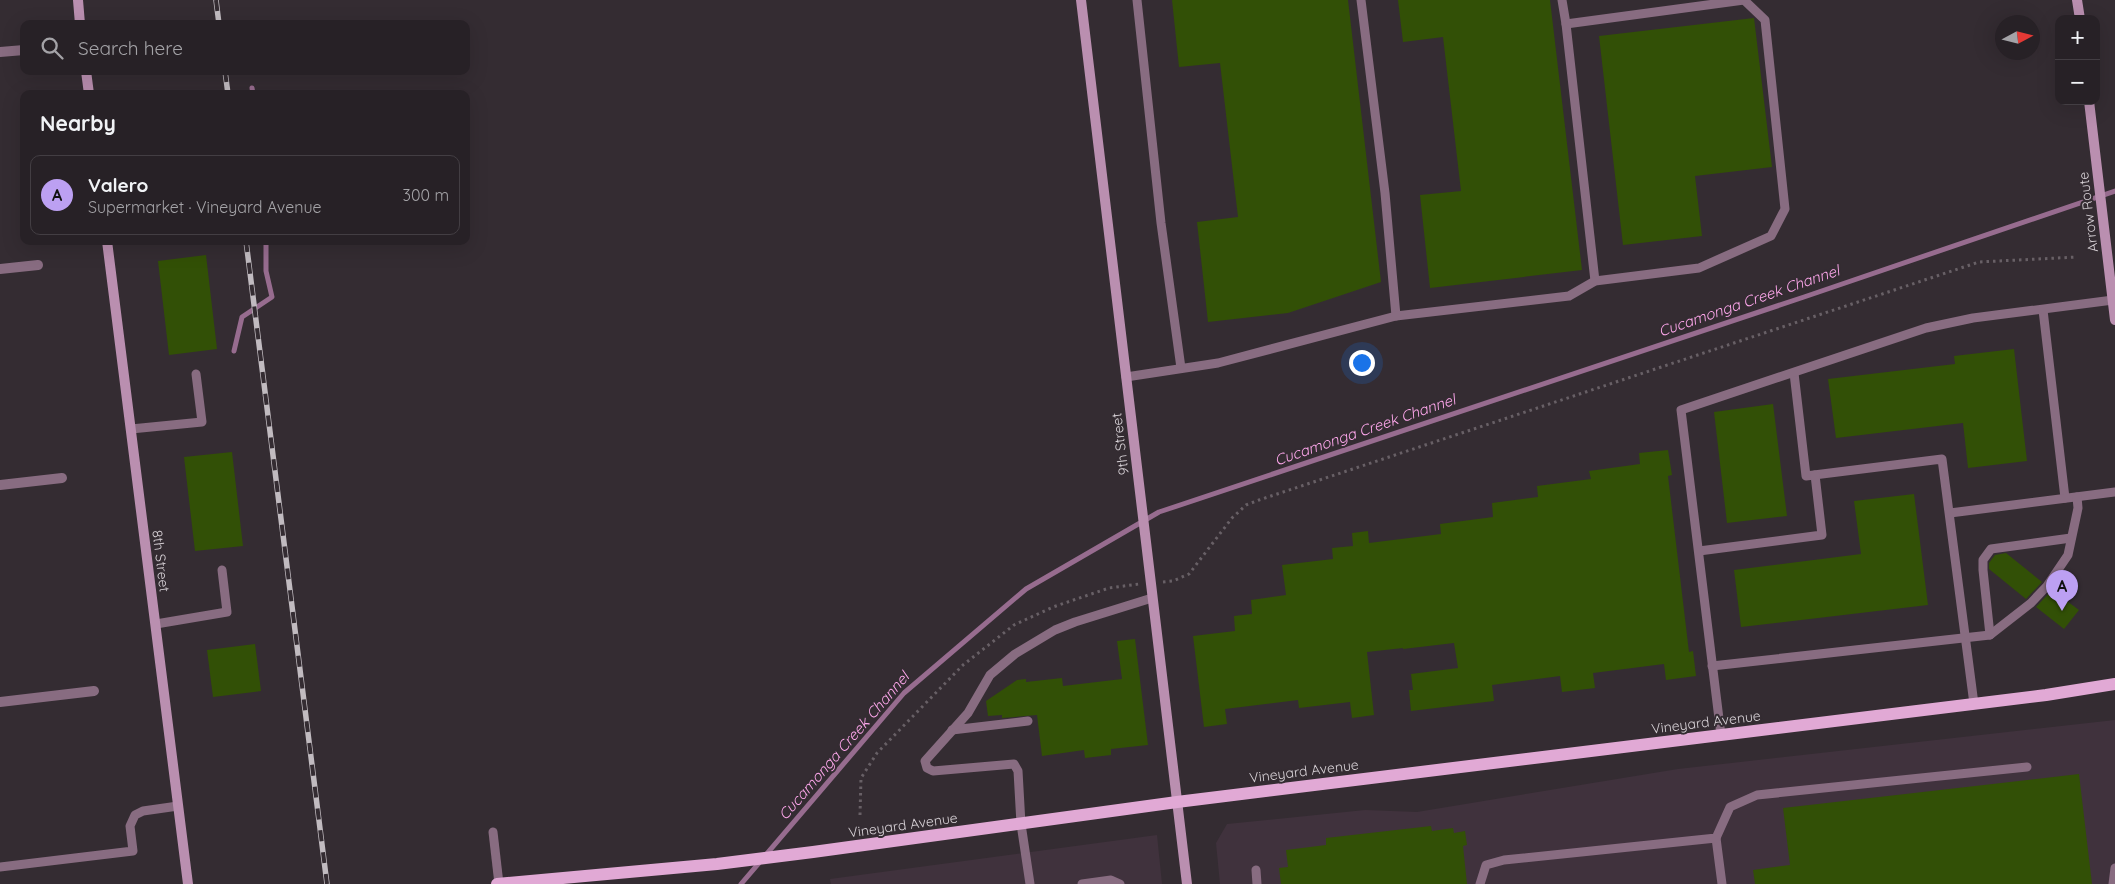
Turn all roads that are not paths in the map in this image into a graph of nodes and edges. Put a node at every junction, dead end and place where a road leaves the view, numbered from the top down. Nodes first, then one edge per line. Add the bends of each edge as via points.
1 (78, 0) edge
2 (1081, 0) edge
3 (1136, 0) edge
4 (1361, 0) edge
5 (1562, 0) edge
6 (1744, 0) edge
7 (2078, 0) edge
8 (2080, 15) edge
9 (80, 20) edge
10 (1566, 24) junction
11 (20, 50) edge
12 (0, 52) edge
13 (87, 75) edge
14 (88, 90) edge
15 (2089, 105) edge
16 (108, 245) edge
17 (38, 265) dead end
18 (0, 269) edge
19 (1595, 281) junction
20 (2113, 300) junction
21 (2043, 310) junction
22 (1396, 316) junction
23 (2115, 320) edge
24 (1181, 368) junction
25 (1794, 373) junction
26 (196, 374) dead end
27 (1126, 377) junction
28 (131, 429) junction
29 (1815, 475) junction
30 (62, 478) dead end
31 (0, 485) edge
32 (2115, 492) edge
33 (2077, 497) junction
34 (2065, 498) junction
35 (1950, 512) junction
36 (2072, 538) junction
37 (1699, 551) junction
38 (222, 570) dead end
39 (1152, 598) junction
40 (156, 624) junction
41 (1990, 635) junction
42 (1965, 638) junction
43 (1712, 666) junction
44 (2115, 684) edge
45 (94, 691) dead end
46 (0, 702) edge
47 (1974, 704) junction
48 (1028, 721) dead end
49 (952, 730) junction
50 (1721, 735) junction
51 (2026, 767) dead end
52 (1177, 802) junction
53 (178, 806) junction
54 (1021, 824) junction
55 (493, 832) dead end
56 (1716, 838) junction
57 (0, 867) edge
58 (2115, 868) edge
59 (1256, 870) dead end
60 (188, 884) edge
61 (498, 884) edge
62 (1030, 884) edge
63 (1082, 884) edge
64 (1120, 884) edge
65 (1187, 884) edge
66 (1257, 884) edge
67 (1480, 884) edge
68 (1722, 884) edge
69 (2113, 884) edge

1 - 9 street
2 - 27 street, 9th Street
3 - 24 lane
4 - 22 lane via 1385,193
5 - 10 lane
6 - 10 lane
6 - 19 lane via 1765,20 1785,209 1771,236 1699,268
7 - 8 street
10 - 19 lane
11 - 12 street
13 - 14 street
15 - 20 street, Arrow Route
16 - 28 street, 8th Street
17 - 18 street
19 - 22 lane via 1569,296
20 - 21 lane
20 - 23 street, Arrow Route
21 - 25 lane via 1973,318 1926,328
21 - 34 lane
22 - 24 lane via 1218,363
24 - 27 lane
25 - 29 lane via 1806,476
25 - 37 lane via 1681,410
26 - 28 lane via 202,422
27 - 39 street, 9th Street
28 - 40 street, 8th Street
29 - 35 lane via 1942,459
29 - 37 lane via 1822,535
30 - 31 street
32 - 33 lane
33 - 34 lane
33 - 36 lane
34 - 35 lane
35 - 42 lane
36 - 41 lane via 2068,555 2047,586
36 - 41 lane via 1991,548 1983,560
37 - 43 lane
38 - 40 lane via 227,612
39 - 49 lane via 1062,627 1015,654 990,675 968,713
39 - 52 street, 9th Street
40 - 53 street, 8th Street
41 - 42 lane
42 - 43 lane
42 - 47 lane
43 - 50 lane
44 - 47 main road, Vineyard Avenue
45 - 46 street
47 - 50 main road, Vineyard Avenue
48 - 49 lane
49 - 54 lane via 925,761 927,768 933,771 1014,764 1018,771
50 - 52 main road, Vineyard Avenue
51 - 56 lane via 1757,795 1730,807
52 - 54 main road, Vineyard Avenue
52 - 65 street, 9th Street
53 - 57 lane via 135,815 130,826 133,851
53 - 60 street, 8th Street
54 - 61 main road, Vineyard Avenue via 717,864
54 - 62 lane
55 - 61 lane
56 - 67 lane via 1504,860 1486,865
56 - 68 lane
58 - 69 lane
59 - 66 lane
63 - 64 lane via 1111,880

